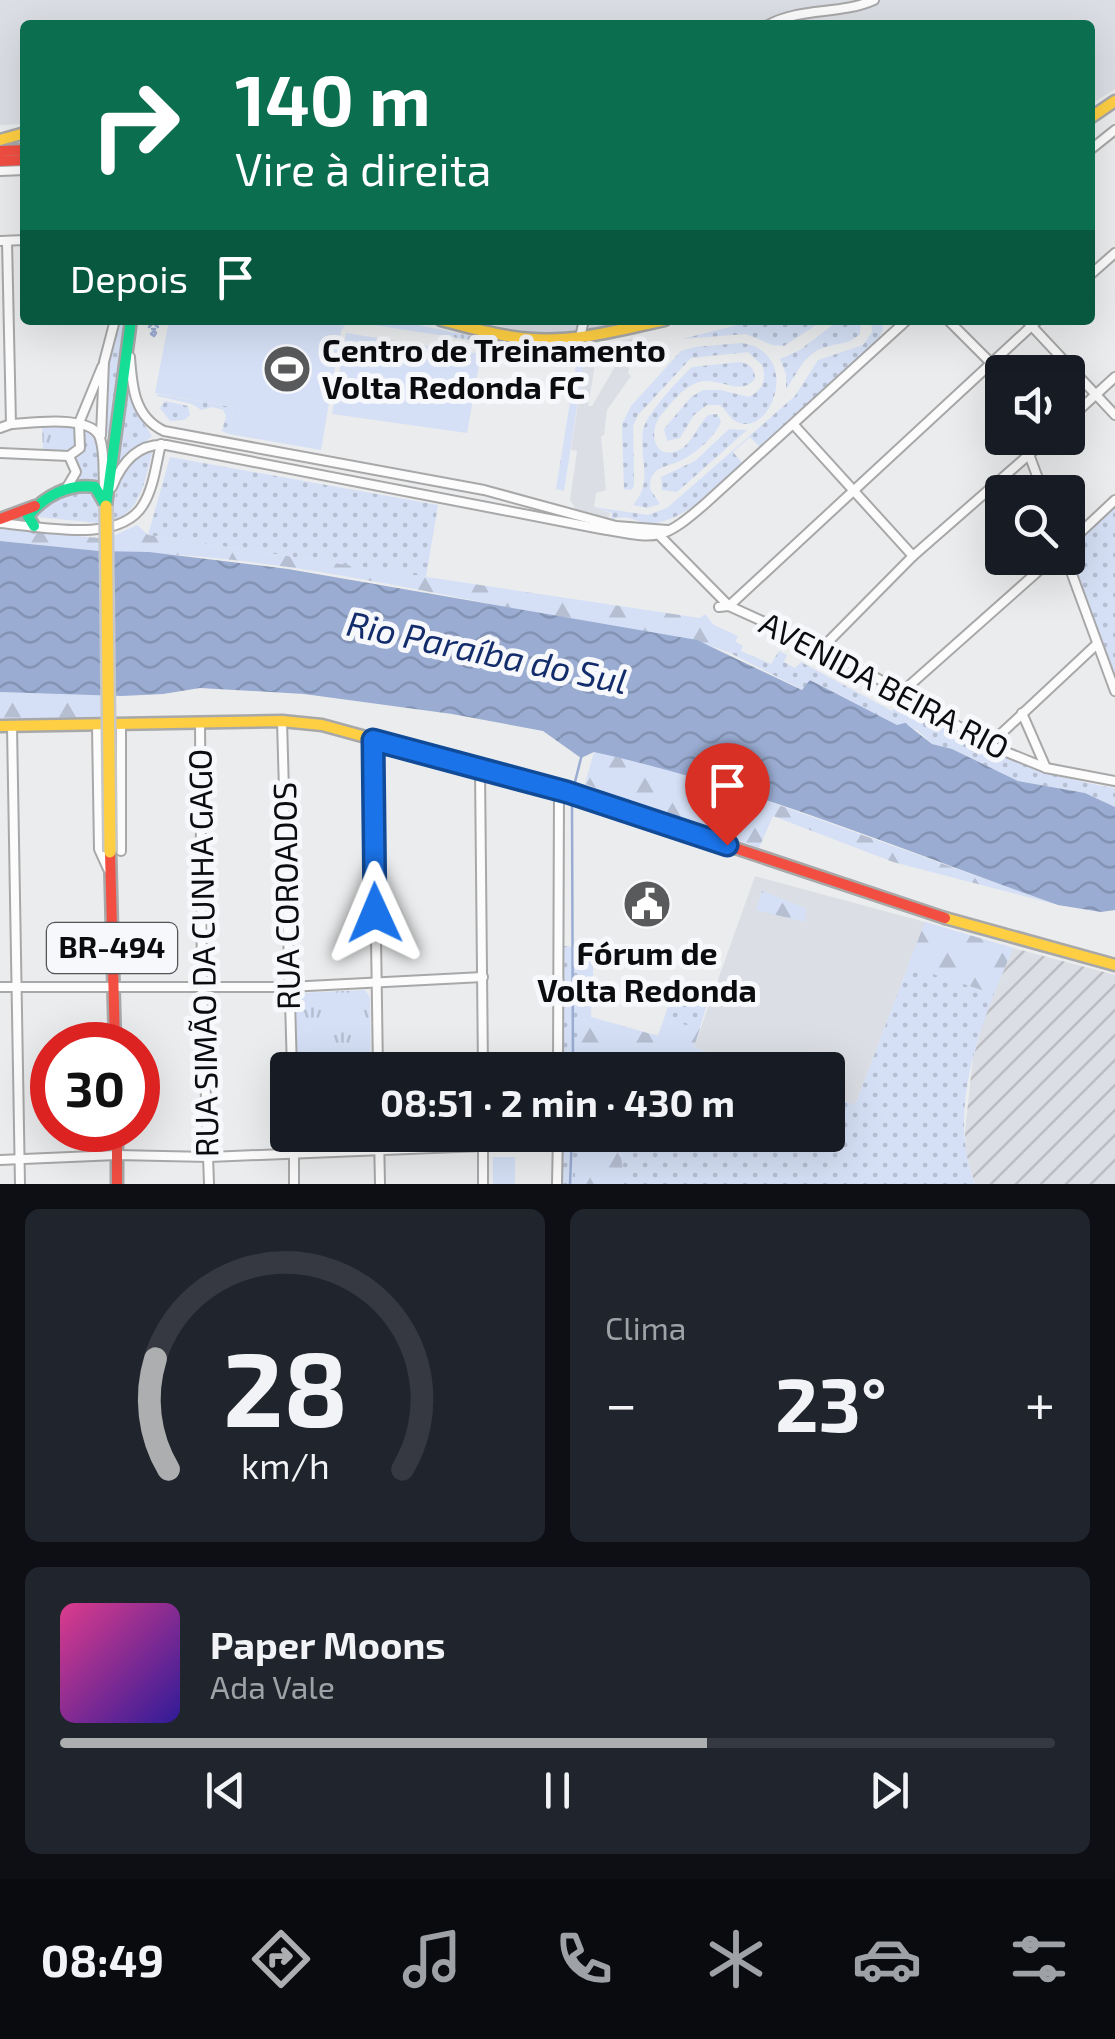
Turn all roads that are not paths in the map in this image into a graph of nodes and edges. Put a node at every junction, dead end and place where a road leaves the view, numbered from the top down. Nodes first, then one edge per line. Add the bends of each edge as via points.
1 (874, 0) edge
2 (781, 20) edge
3 (1115, 130) edge
4 (1095, 146) edge
5 (3, 241) edge
6 (3, 325) edge
7 (114, 325) edge
8 (131, 325) edge
9 (463, 325) edge
10 (583, 325) edge
11 (640, 325) edge
12 (902, 325) edge
13 (953, 325) edge
14 (1029, 325) edge
15 (1035, 325) edge
16 (580, 337) junction
17 (129, 343) junction
18 (1001, 355) edge
19 (985, 357) edge
20 (104, 362) junction
21 (985, 370) edge
22 (1115, 377) edge
23 (1096, 394) junction
24 (1085, 404) edge
25 (1115, 415) edge
26 (78, 423) junction
27 (10, 424) junction
28 (794, 425) junction
29 (0, 428) edge
30 (164, 431) junction
31 (101, 445) junction
32 (161, 445) junction
33 (0, 453) edge
34 (1029, 455) edge
35 (69, 456) junction
36 (852, 490) junction
37 (63, 492) junction
38 (107, 499) junction
39 (1115, 500) edge
40 (34, 506) junction
41 (0, 521) edge
42 (34, 526) junction
43 (1085, 528) edge
44 (672, 530) junction
45 (660, 536) junction
46 (676, 550) junction
47 (913, 556) junction
48 (1034, 575) edge
49 (1072, 575) edge
50 (724, 606) junction
51 (1097, 644) junction
52 (822, 648) junction
53 (1115, 691) edge
54 (902, 692) junction
55 (1022, 713) junction
56 (282, 721) junction
57 (200, 722) junction
58 (122, 725) junction
59 (6, 726) edge
60 (97, 726) junction
61 (373, 740) junction
62 (989, 745) junction
63 (1046, 768) junction
64 (480, 770) junction
65 (1115, 781) edge
66 (563, 791) junction
67 (115, 851) junction
68 (110, 872) junction
69 (1115, 965) edge
70 (483, 977) junction
71 (376, 982) junction
72 (114, 986) junction
73 (202, 986) junction
74 (0, 987) edge
75 (18, 987) junction
76 (288, 987) junction
77 (115, 1022) edge
78 (291, 1052) edge
79 (378, 1052) edge
80 (483, 1052) edge
81 (558, 1052) edge
82 (118, 1152) edge
83 (295, 1152) joint
84 (380, 1152) edge
85 (482, 1152) edge
86 (558, 1152) edge
87 (118, 1155) junction
88 (210, 1157) junction
89 (0, 1160) edge
90 (20, 1160) junction
91 (20, 1184) edge
92 (117, 1184) edge
93 (209, 1184) edge
94 (294, 1184) edge
95 (380, 1184) edge
96 (484, 1184) edge
97 (557, 1184) edge

1 - 2 street
3 - 4 street
5 - 6 street
6 - 27 street
7 - 20 street
8 - 17 main road
9 - 16 main road via 515,337
10 - 16 street
11 - 16 main road
12 - 28 street
13 - 19 street
14 - 18 street
15 - 23 street
17 - 30 street via 135,397 148,420
17 - 38 main road
20 - 26 street
20 - 31 street
21 - 36 street
22 - 23 street
23 - 24 street
23 - 25 street
26 - 27 street
26 - 31 street via 95,429
26 - 35 street via 80,448
27 - 29 street
28 - 36 street
28 - 44 street
30 - 32 street
30 - 44 street via 484,490 616,526
31 - 38 street
32 - 38 street via 142,448 126,461
32 - 42 street via 148,496 130,520 97,530
32 - 45 street
33 - 35 street
34 - 47 street
35 - 37 street via 76,472
36 - 47 street
36 - 50 street
37 - 38 main road via 82,484
37 - 40 main road
38 - 67 main road, bridge
39 - 43 street
40 - 41 main road
40 - 42 main road via 28,516
41 - 42 street
44 - 45 street
44 - 46 street
45 - 46 street, AVENIDA BEIRA RIO
46 - 50 street, AVENIDA BEIRA RIO
47 - 52 street
48 - 54 street
49 - 51 street
50 - 52 street, AVENIDA BEIRA RIO
51 - 53 street
51 - 55 street
52 - 54 street, AVENIDA BEIRA RIO
54 - 62 street, AVENIDA BEIRA RIO
55 - 62 street
55 - 63 street
56 - 57 main road
56 - 61 main road
56 - 76 street, RUA COROADOS
57 - 58 main road
57 - 73 street, RUA SIMÃO DA CUNHA GAGO
58 - 60 main road
58 - 67 street
59 - 60 main road
59 - 75 street
60 - 68 street via 99,852
61 - 64 main road
61 - 71 street
62 - 63 street, AVENIDA BEIRA RIO
63 - 65 street, AVENIDA BEIRA RIO
64 - 66 main road
64 - 70 street
66 - 69 main road via 977,928
66 - 81 street
67 - 68 main road, BR-494
68 - 72 main road, BR-494
70 - 71 street
70 - 80 street
71 - 76 street
71 - 79 street
72 - 73 street
72 - 75 street
72 - 77 main road, BR-494
73 - 76 street
73 - 88 street, RUA SIMÃO DA CUNHA GAGO
74 - 75 street
75 - 90 street
76 - 78 street, RUA COROADOS
82 - 87 main road
83 - 88 street
83 - 94 street
84 - 95 street
85 - 96 street
86 - 97 street
87 - 88 street
87 - 90 street
87 - 92 main road
88 - 93 street, RUA SIMÃO DA CUNHA GAGO
89 - 90 street
90 - 91 street

